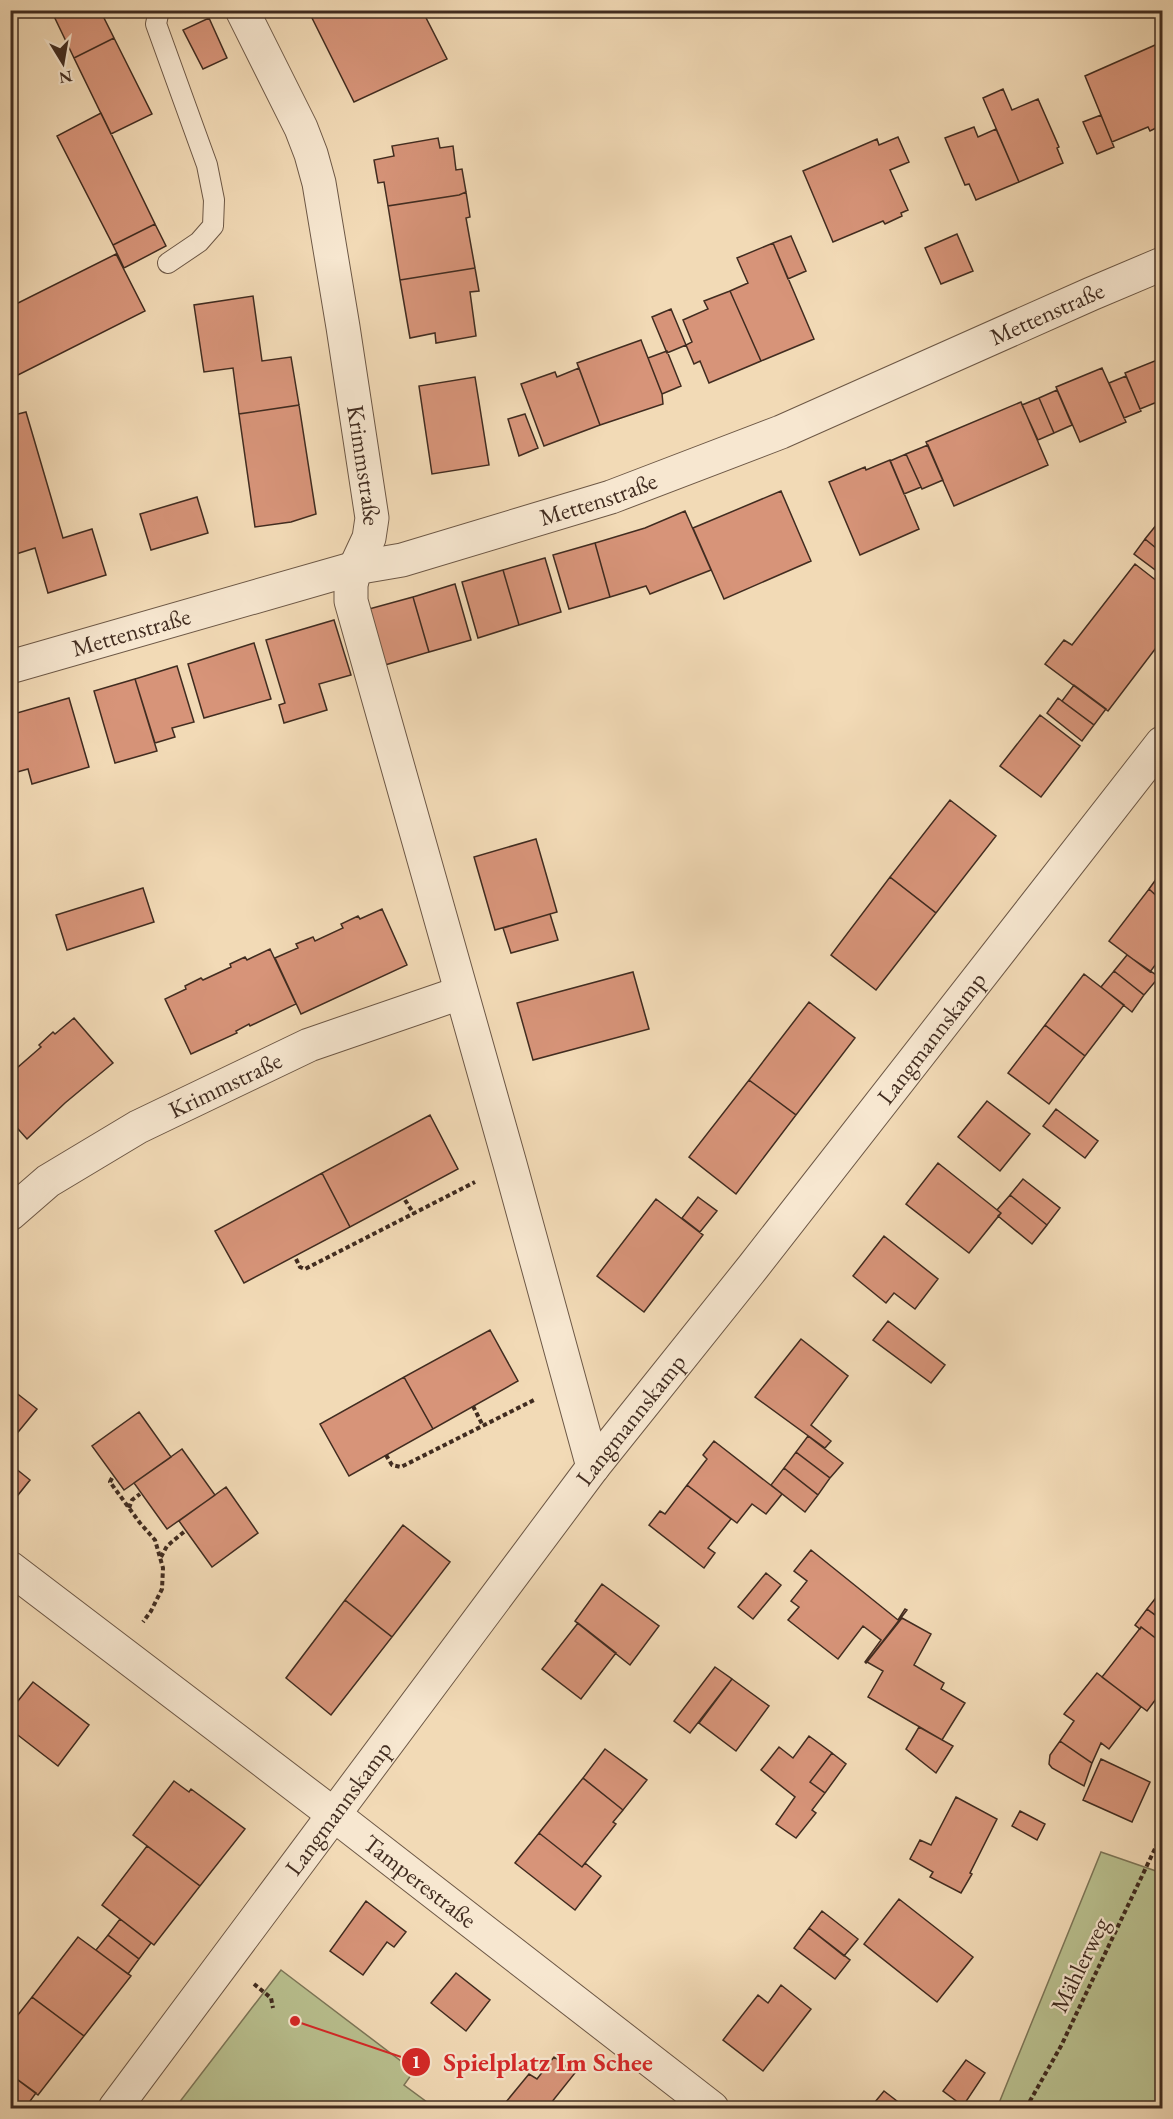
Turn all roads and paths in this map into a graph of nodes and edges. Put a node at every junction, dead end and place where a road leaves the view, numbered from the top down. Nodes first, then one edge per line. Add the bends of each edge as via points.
1 (159, 10) edge
2 (242, 10) edge
3 (168, 263) dead end
4 (1162, 264) edge
5 (355, 568) junction
6 (10, 667) edge
7 (1162, 743) edge
8 (460, 993) junction
9 (510, 1164) junction
10 (405, 1200) dead end
11 (10, 1214) edge
12 (414, 1214) junction
13 (296, 1259) dead end
14 (569, 1383) junction
15 (473, 1406) dead end
16 (483, 1426) junction
17 (386, 1455) dead end
18 (593, 1467) junction
19 (112, 1478) dead end
20 (140, 1494) dead end
21 (128, 1508) junction
22 (185, 1531) dead end
23 (160, 1558) junction
24 (10, 1568) edge
25 (120, 1651) junction
26 (333, 1814) junction
27 (1162, 1834) edge
28 (700, 2105) edge
29 (115, 2109) edge
30 (1026, 2109) edge

1 - 3 lane via 156,24 207,165 214,200 213,226 199,242
2 - 5 street, Krimmstraße via 301,128 319,183 372,518 369,538
4 - 5 street, Mettenstraße via 781,432 611,497 402,560
5 - 6 street, Mettenstraße
5 - 8 street, Krimmstraße via 351,601
7 - 18 street, Langmannskamp
8 - 9 street, Krimmstraße
8 - 11 street, Krimmstraße via 309,1045 138,1127 48,1181
9 - 12 path
9 - 14 street, Krimmstraße
10 - 12 path
12 - 13 path via 305,1269
14 - 16 path
14 - 18 street, Krimmstraße
15 - 16 path
16 - 17 path via 401,1467 392,1465
18 - 26 street, Langmannskamp
19 - 21 path via 110,1482
20 - 21 path
21 - 23 path via 155,1540
22 - 23 path via 167,1546
23 - 25 path via 162,1590 152,1611
24 - 25 street, Tamperestraße
25 - 26 street, Tamperestraße
26 - 28 street, Tamperestraße
26 - 29 street, Langmannskamp
27 - 30 path, Mählerweg via 1061,2046

